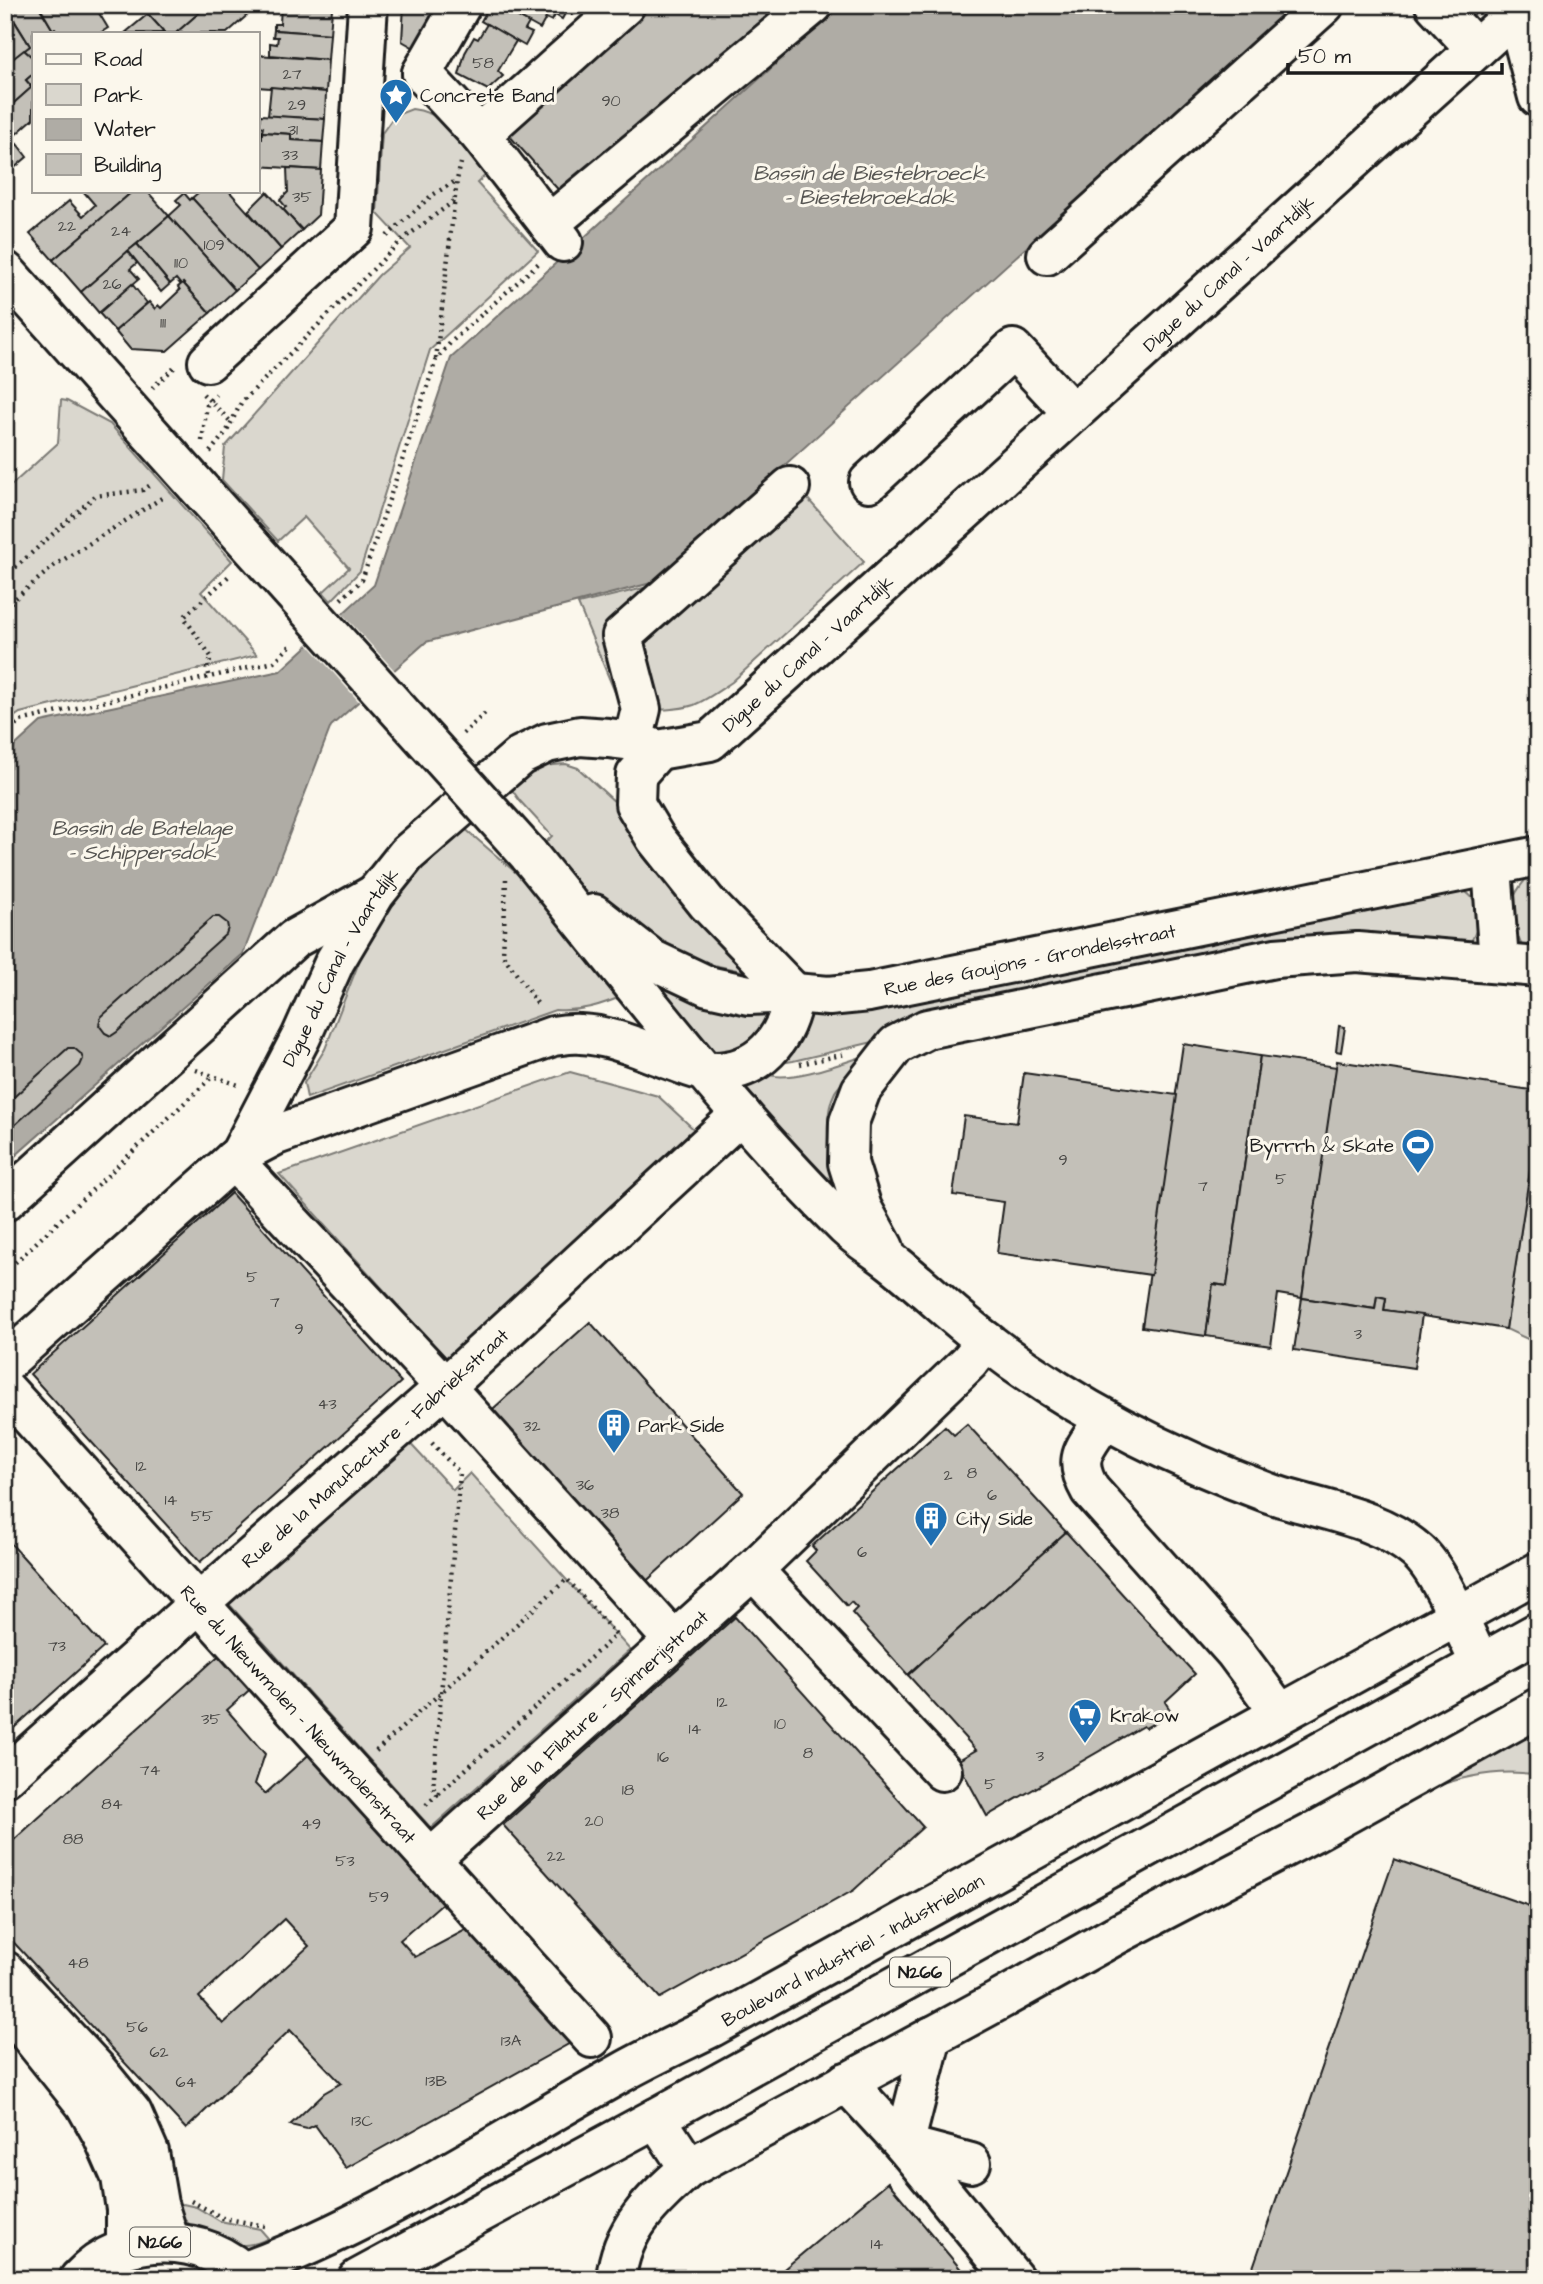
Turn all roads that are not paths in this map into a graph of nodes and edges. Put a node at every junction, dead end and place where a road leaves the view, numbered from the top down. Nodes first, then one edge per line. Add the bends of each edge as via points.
1 (368, 5) edge
2 (461, 5) edge
3 (625, 5) edge
4 (813, 5) edge
5 (1324, 5) edge
6 (1509, 12) edge
7 (1456, 27) edge
8 (422, 73) junction
9 (363, 81) junction
10 (1538, 97) edge
11 (480, 135) junction
12 (1047, 254) dead end
13 (5, 271) edge
14 (208, 362) road end
15 (1073, 413) junction
16 (869, 482) dead end
17 (790, 487) dead end
18 (646, 745) junction
19 (1538, 856) edge
20 (531, 859) junction
21 (1492, 867) junction
22 (375, 894) junction
23 (1499, 962) junction
24 (1538, 967) edge
25 (794, 993) junction
26 (706, 1072) junction
27 (741, 1114) junction
28 (236, 1157) junction
29 (5, 1201) edge
30 (892, 1262) junction
31 (986, 1341) junction
32 (5, 1363) edge
33 (445, 1387) junction
34 (5, 1389) edge
35 (1104, 1419) junction
36 (753, 1570) junction
37 (1538, 1572) edge
38 (198, 1604) junction
39 (1456, 1616) junction
40 (1538, 1632) edge
41 (674, 1641) junction
42 (1480, 1663) junction
43 (1538, 1708) edge
44 (1280, 1713) junction
45 (942, 1771) dead end
46 (5, 1777) edge
47 (438, 1853) junction
48 (5, 1971) edge
49 (5, 2006) edge
50 (932, 2036) junction
51 (592, 2038) dead end
52 (66, 2079) junction
53 (846, 2082) junction
54 (116, 2093) junction
55 (656, 2118) junction
56 (904, 2145) junction
57 (971, 2163) dead end
58 (689, 2168) junction
59 (170, 2242) junction
60 (126, 2248) junction
61 (247, 2275) edge
62 (79, 2279) edge
63 (358, 2279) edge
64 (616, 2279) edge
65 (1014, 2279) edge

1 - 9 street
2 - 8 street
3 - 11 street
4 - 11 street via 556,233
5 - 12 street
6 - 7 street, Digue du Canal - Vaartdijk
6 - 10 street
7 - 15 street, Digue du Canal - Vaartdijk
8 - 9 street
8 - 11 street
9 - 14 street via 354,228
13 - 20 street, bridge
15 - 16 street via 1013,349
15 - 18 street, Digue du Canal - Vaartdijk via 709,741
17 - 18 street via 622,636
18 - 22 street, Digue du Canal - Vaartdijk via 580,736 547,743 520,756 407,854
18 - 25 street via 636,775 635,804 656,839 707,903
19 - 21 street, Rue des Goujons - Grondelsstraat
20 - 25 street, Rue des Goujons - Grondelsstraat via 653,960 708,986 749,995
20 - 26 street
21 - 23 street
21 - 25 street, Rue des Goujons - Grondelsstraat via 869,992
22 - 28 street, Digue du Canal - Vaartdijk via 335,961 295,1049
22 - 29 street via 294,939
23 - 24 street
23 - 30 street via 1357,952 1275,958 927,1029 895,1045 861,1090 849,1122 848,1163 862,1208
25 - 26 street via 785,1028 775,1044 752,1063 731,1071
26 - 27 street
26 - 28 street via 621,1042 582,1034 554,1036 276,1135
27 - 30 street via 848,1229
27 - 33 street, Rue de la Manufacture - Fabriekstraat
28 - 32 street, Digue du Canal - Vaartdijk
28 - 33 street
30 - 31 street
31 - 35 street via 1070,1401
31 - 36 street, Rue de la Filature - Spinnerijstraat
33 - 38 street, Rue de la Manufacture - Fabriekstraat
33 - 41 street
34 - 38 street, Rue du Nieuwmolen - Nieuwmolenstraat
35 - 39 street via 1270,1493 1397,1535 1421,1554
35 - 44 street via 1080,1459 1090,1490 1234,1651
36 - 41 street, Rue de la Filature - Spinnerijstraat
36 - 45 street
37 - 39 street, N266
38 - 46 street, Rue de la Manufacture - Fabriekstraat
38 - 47 street, Rue du Nieuwmolen - Nieuwmolenstraat via 352,1773
39 - 42 street
39 - 44 street, Boulevard Industriel - Industrielaan / N266
40 - 42 street, N266
41 - 47 street, Rue de la Filature - Spinnerijstraat
42 - 55 street, N266
43 - 50 street
44 - 61 street, Boulevard Industriel - Industrielaan / N266 via 622,2072 470,2162
47 - 51 street, Rue du Nieuwmolen - Nieuwmolenstraat
48 - 54 street
49 - 52 street
50 - 53 street
50 - 56 street
52 - 54 street via 76,2075 93,2078
52 - 60 street via 103,2136 121,2177
53 - 56 street
53 - 58 street
54 - 59 street via 132,2113 149,2152
55 - 58 street
55 - 63 street, N266
56 - 57 street
56 - 65 street
58 - 64 street via 632,2227 617,2263
59 - 60 street, N266
59 - 61 street, N266 via 221,2256
60 - 62 street, N266

